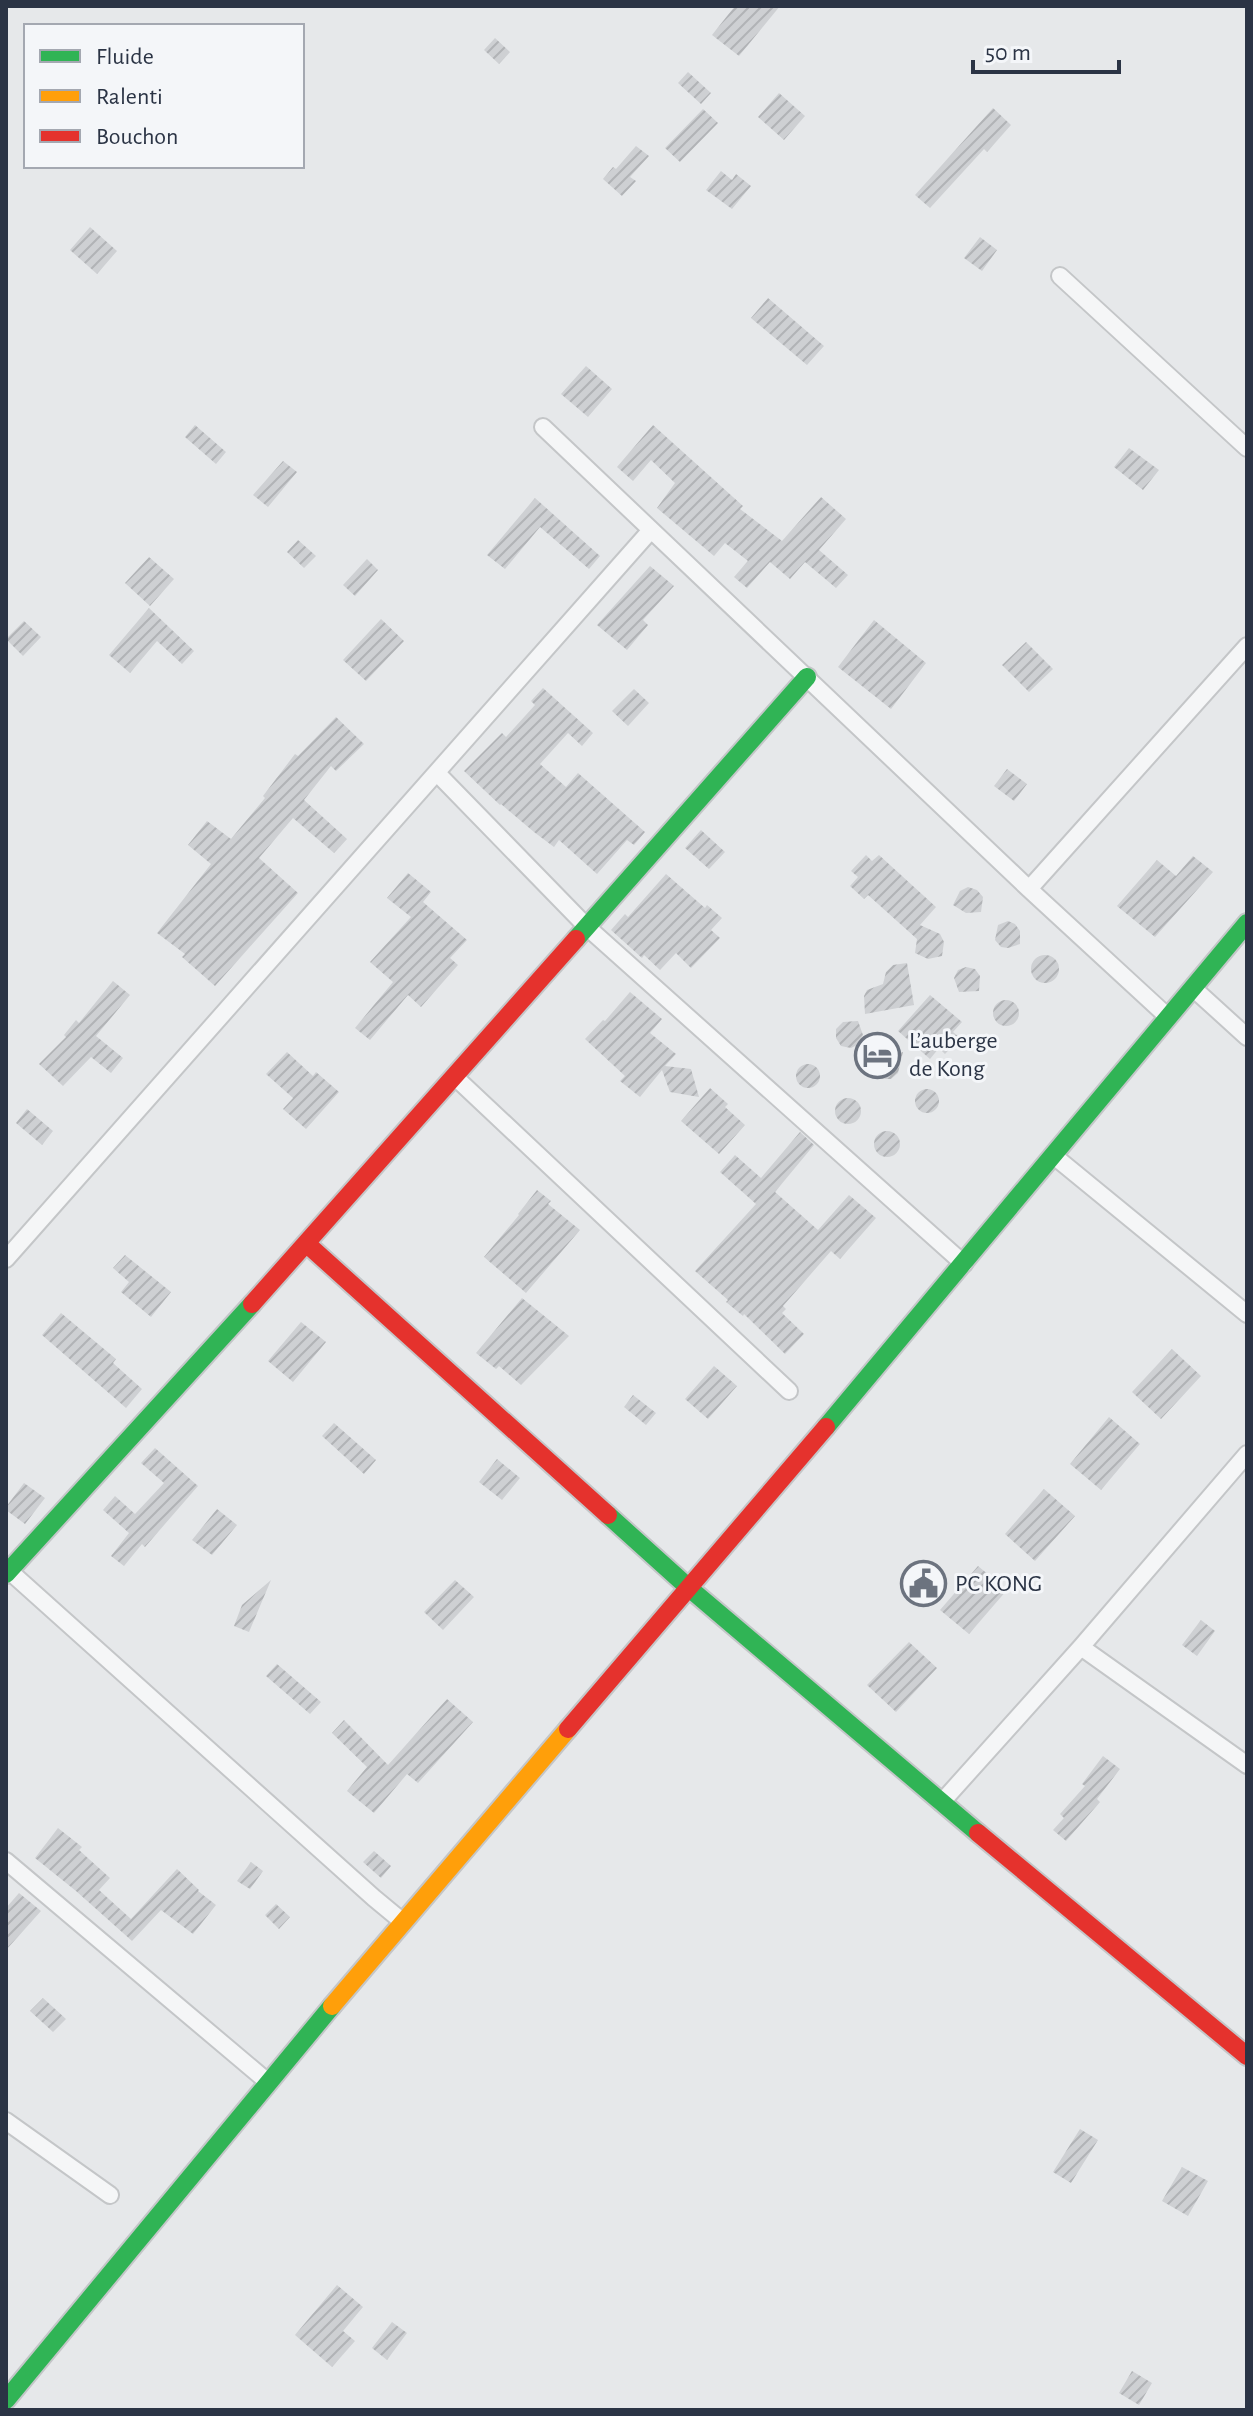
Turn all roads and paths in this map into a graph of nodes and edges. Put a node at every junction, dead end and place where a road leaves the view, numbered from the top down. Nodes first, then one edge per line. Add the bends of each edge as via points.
1 (1060, 276) dead end
2 (543, 427) dead end
3 (1247, 448) edge
4 (651, 530) junction
5 (1247, 646) edge
6 (807, 677) junction
7 (437, 773) junction
8 (1029, 889) junction
9 (1247, 923) edge
10 (587, 927) junction
11 (1193, 988) junction
12 (1168, 1017) junction
13 (1247, 1037) edge
14 (455, 1077) junction
15 (1054, 1156) junction
16 (307, 1244) junction
17 (6, 1259) edge
18 (964, 1264) junction
19 (1247, 1314) edge
20 (789, 1391) dead end
21 (1247, 1454) edge
22 (7, 1571) edge
23 (689, 1588) junction
24 (1081, 1647) junction
25 (1247, 1765) edge
26 (941, 1803) junction
27 (6, 1861) edge
28 (403, 1922) junction
29 (1247, 2056) edge
30 (269, 2083) junction
31 (6, 2121) edge
32 (110, 2195) dead end
33 (6, 2400) edge

1 - 3 street
2 - 4 street
4 - 6 street
4 - 7 street
5 - 8 street
6 - 8 street
6 - 10 street
7 - 10 street
7 - 17 street
8 - 12 street
9 - 11 street
10 - 14 street
10 - 18 street
11 - 12 street
11 - 13 street
12 - 15 street
14 - 16 street
14 - 20 street
15 - 18 street
15 - 19 street
16 - 22 street
16 - 23 street
18 - 23 street
21 - 24 street
22 - 28 street
23 - 26 street
23 - 28 street
24 - 25 street
24 - 26 street
26 - 29 street
27 - 30 street
28 - 30 street
30 - 33 street
31 - 32 street

